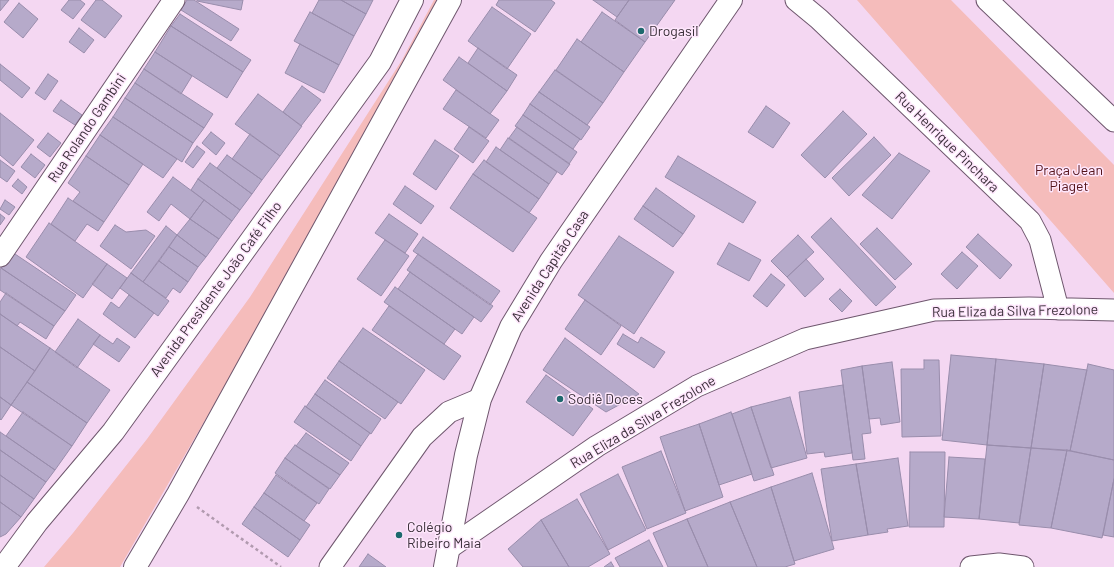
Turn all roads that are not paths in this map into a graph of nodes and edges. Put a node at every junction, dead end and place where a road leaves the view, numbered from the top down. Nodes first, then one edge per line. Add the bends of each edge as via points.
1 (174, 0) edge
2 (412, 0) edge
3 (450, 0) edge
4 (731, 0) edge
5 (796, 0) edge
6 (987, 0) edge
7 (1114, 121) edge
8 (0, 256) edge
9 (1058, 309) junction
10 (1114, 310) edge
11 (480, 400) junction
12 (447, 558) edge
13 (4, 567) edge
14 (135, 567) edge
15 (330, 567) edge
16 (971, 567) edge
17 (1023, 567) edge

1 - 8 street, Rua Rolando Gambini
2 - 13 main road, Avenida Presidente João Café Filho via 380,62 113,432 37,522
3 - 14 main road via 178,494
4 - 11 main road, Avenida Capitão Casa via 551,261 511,327
5 - 9 street, Rua Henrique Pinchara via 1030,221 1040,240
6 - 7 street
9 - 10 street, Rua Eliza da Silva Frezolone
9 - 12 street, Rua Eliza da Silva Frezolone via 934,310 805,339 697,386 597,446
11 - 12 main road, Avenida Capitão Casa via 466,455
11 - 15 street via 449,412 422,437
16 - 17 street via 999,564

